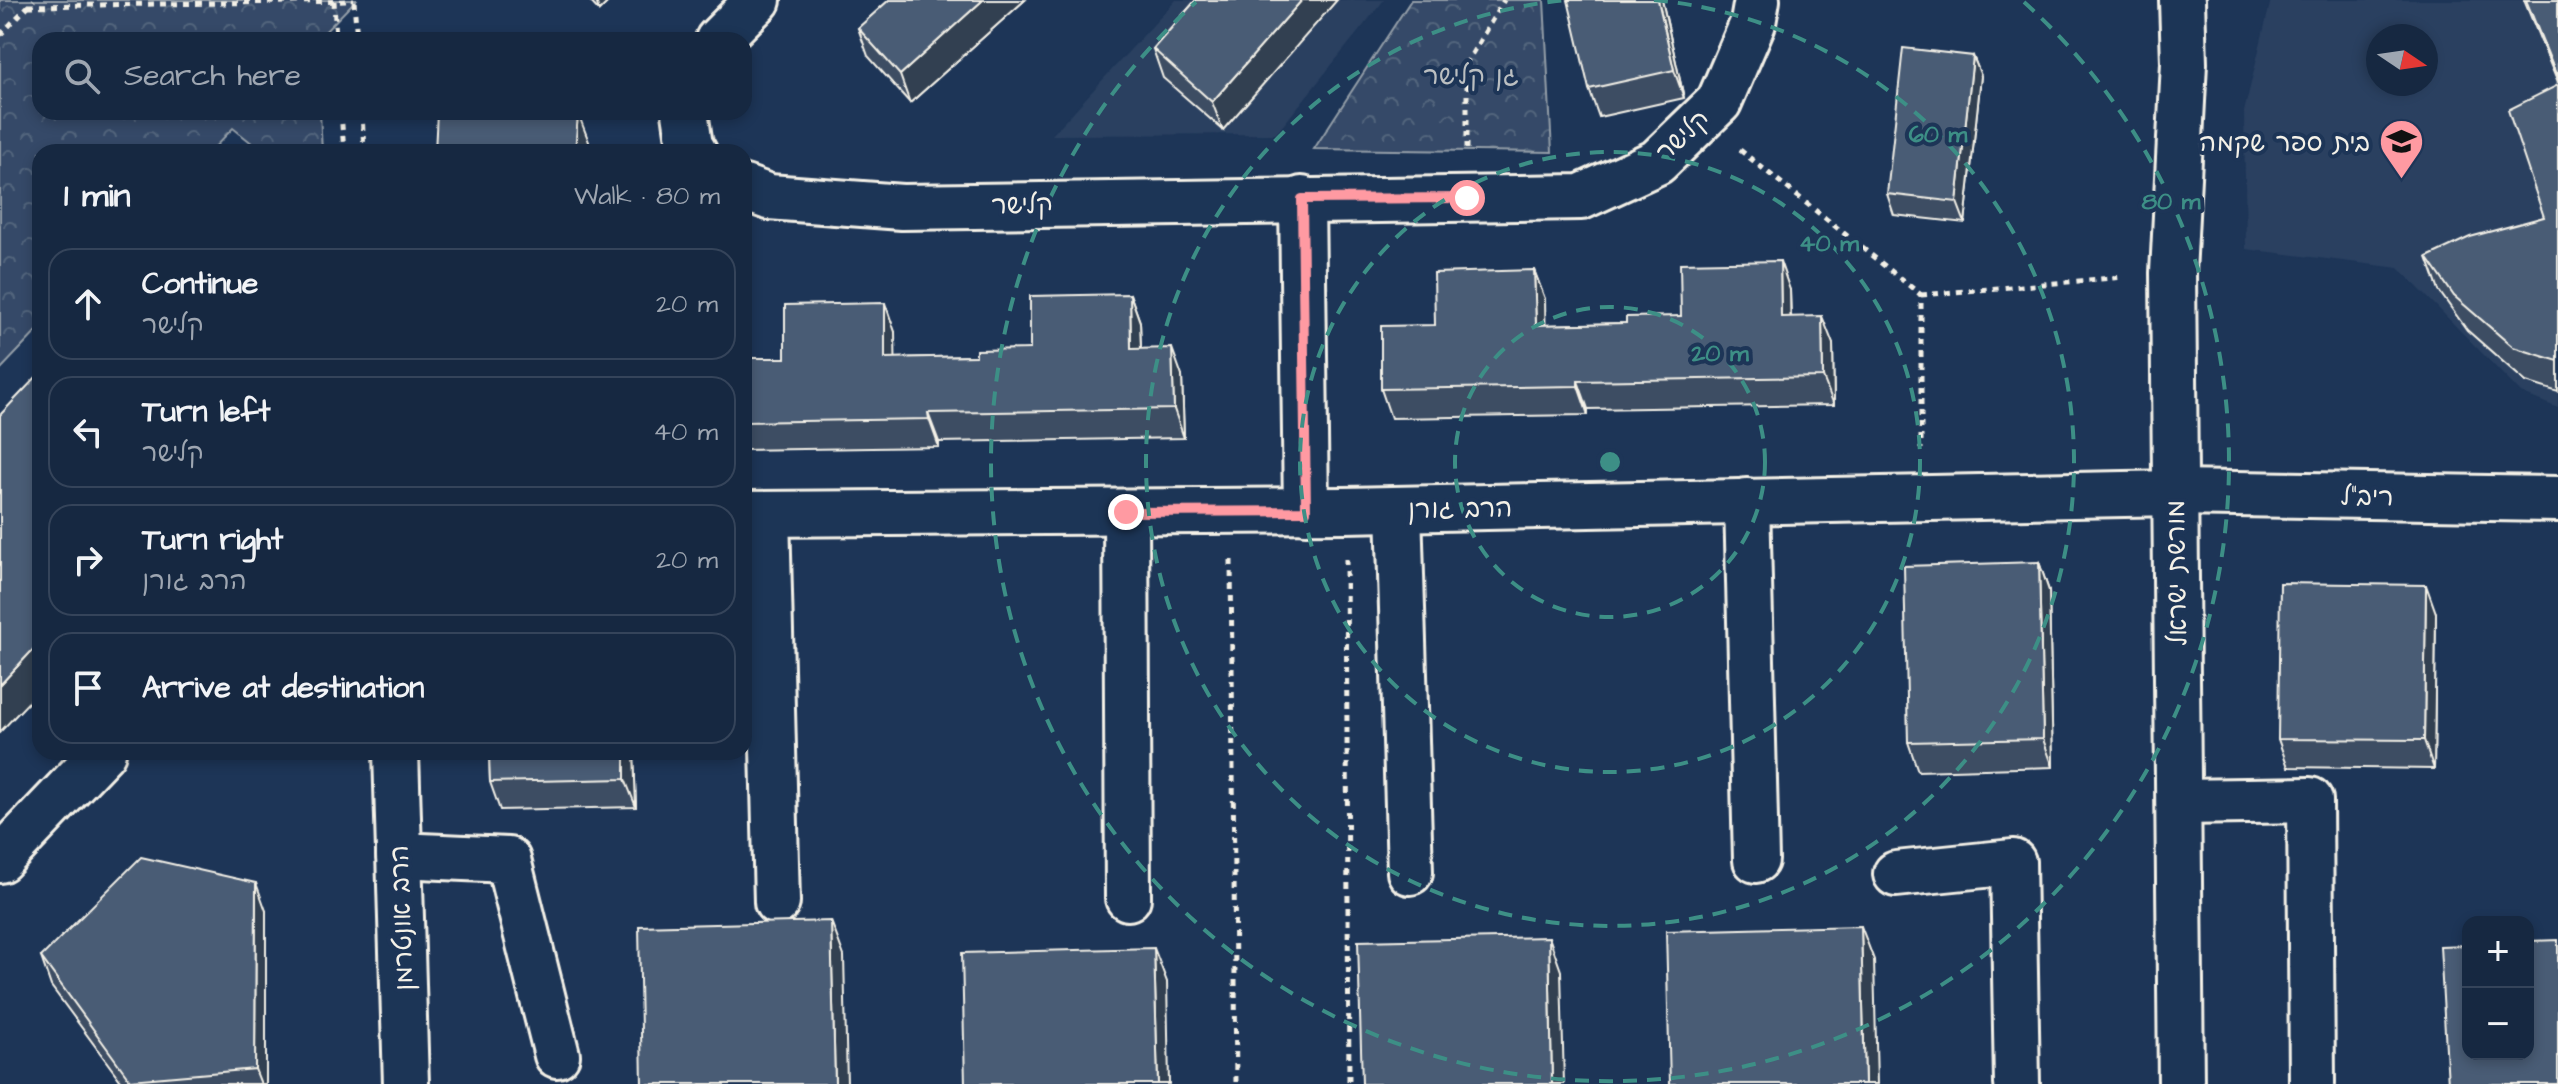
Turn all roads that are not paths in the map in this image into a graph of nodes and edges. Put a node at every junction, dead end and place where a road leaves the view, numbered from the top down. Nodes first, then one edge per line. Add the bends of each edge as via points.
1 (758, 0) edge
2 (1757, 0) edge
3 (2182, 0) edge
4 (2203, 0) edge
5 (726, 32) edge
6 (2184, 63) junction
7 (686, 120) edge
8 (690, 144) edge
9 (752, 191) edge
10 (1302, 199) junction
11 (2175, 493) junction
12 (2558, 499) edge
13 (1747, 501) junction
14 (1399, 509) junction
15 (1326, 510) junction
16 (1126, 512) junction
17 (755, 514) edge
18 (95, 760) edge
19 (396, 760) edge
20 (2179, 802) junction
21 (399, 855) junction
22 (0, 860) edge
23 (1756, 860) dead end
24 (1410, 872) dead end
25 (1896, 874) dead end
26 (1128, 898) dead end
27 (777, 902) dead end
28 (557, 1055) dead end
29 (406, 1084) edge
30 (2017, 1084) edge
31 (2181, 1084) edge
32 (2312, 1084) edge

1 - 5 street
2 - 10 street, קלישר via 1753,23 1719,102 1657,162 1581,197
3 - 6 street, מורשת ישראל
4 - 6 street, מורשת ישראל
6 - 11 street, מורשת ישראל via 2173,273
7 - 8 street
9 - 10 street, קלישר via 769,197 902,207
10 - 15 street
11 - 12 street, ריב"ל
11 - 13 street, הרב גורן
11 - 20 street, מורשת ישראל
13 - 14 street, הרב גורן
13 - 23 street
14 - 15 street, הרב גורן
14 - 24 street
15 - 16 street, הרב גורן
16 - 17 street, הרב גורן
16 - 26 street
17 - 27 street
18 - 22 street
19 - 21 street, הרב אונטרמן
20 - 31 street, מורשת ישראל
20 - 32 street via 2310,800
21 - 28 street via 508,860
21 - 29 street, הרב אונטרמן
25 - 30 street via 2013,862

